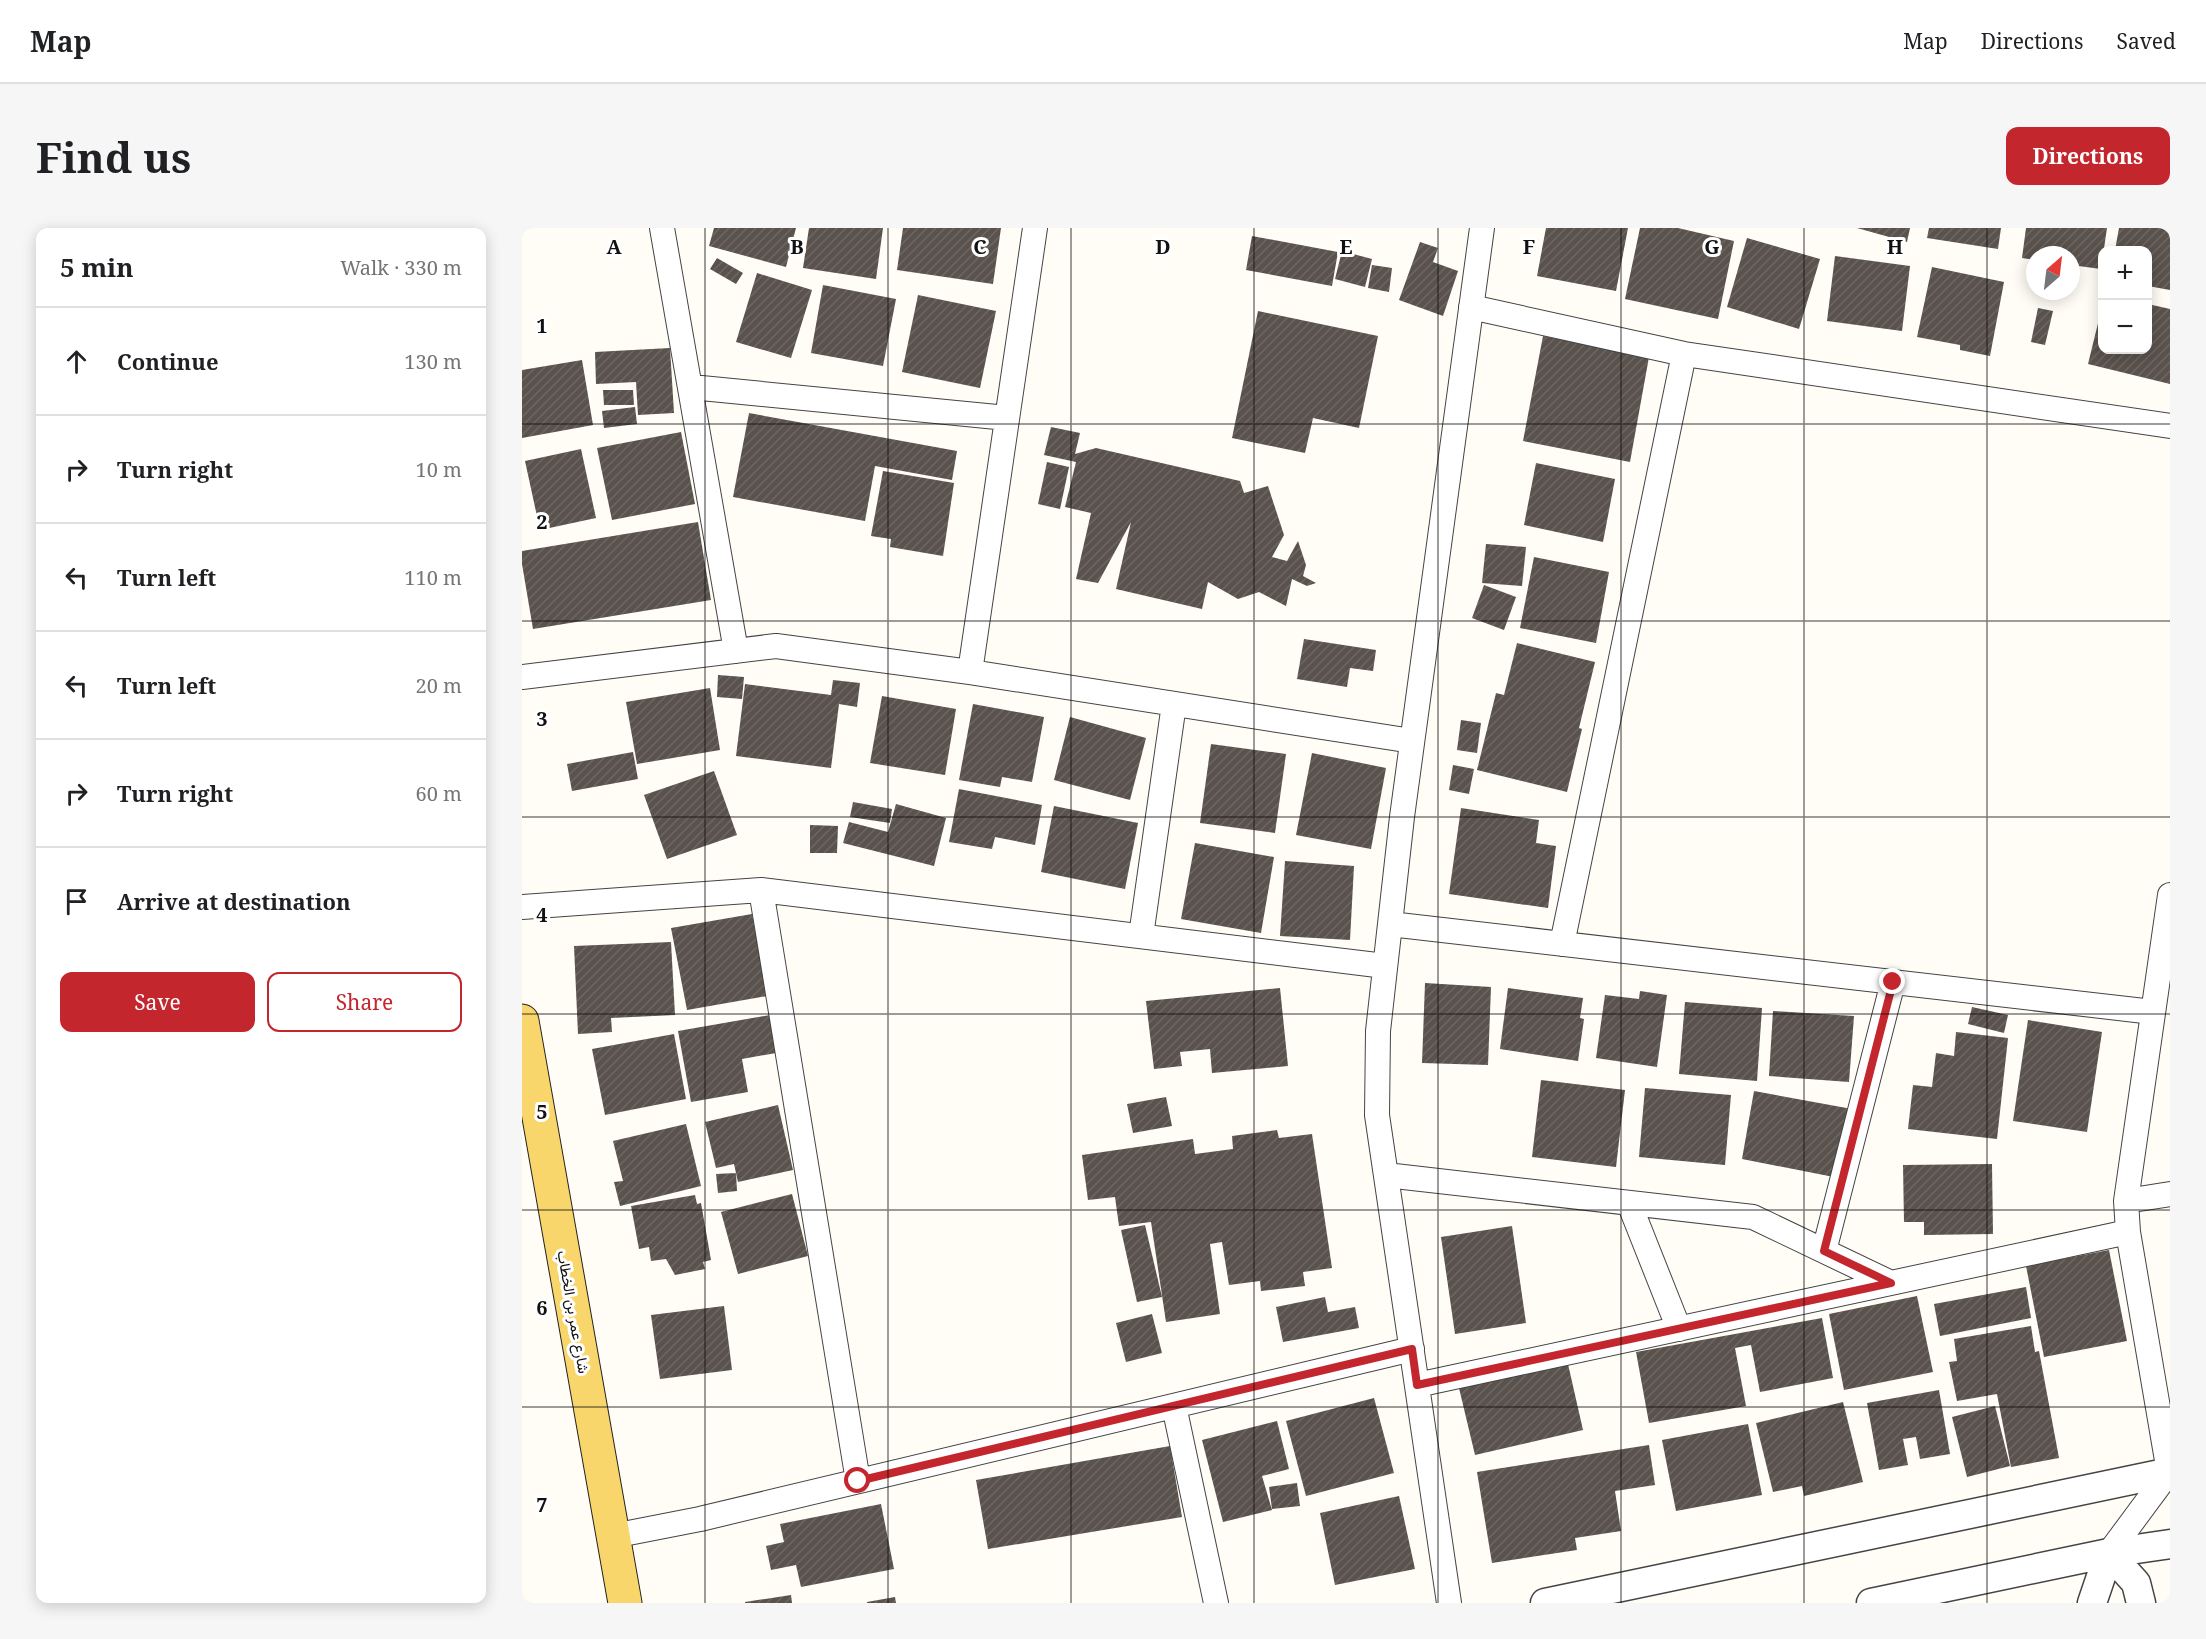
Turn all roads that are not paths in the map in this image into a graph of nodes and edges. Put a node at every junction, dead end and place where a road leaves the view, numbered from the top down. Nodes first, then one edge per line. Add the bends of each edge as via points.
1 (662, 228) edge
2 (1035, 228) edge
3 (1482, 228) edge
4 (1471, 307) junction
5 (1684, 354) junction
6 (691, 387) junction
7 (1007, 418) junction
8 (2170, 426) edge
9 (735, 651) junction
10 (970, 672) junction
11 (522, 677) edge
12 (1174, 704) junction
13 (1412, 741) junction
14 (760, 890) junction
15 (2170, 895) edge
16 (522, 907) edge
17 (1390, 924) junction
18 (1141, 936) junction
19 (1562, 944) junction
20 (1385, 966) junction
21 (1893, 982) junction
22 (2153, 1012) junction
23 (522, 1021) edge
24 (1386, 1175) junction
25 (2170, 1194) edge
26 (2126, 1201) junction
27 (1629, 1203) junction
28 (2128, 1233) junction
29 (1824, 1251) junction
30 (1891, 1283) junction
31 (1679, 1329) junction
32 (1412, 1349) junction
33 (1417, 1385) junction
34 (1174, 1406) junction
35 (2169, 1472) edge
36 (858, 1481) junction
37 (613, 1536) junction
38 (2170, 1544) edge
39 (2109, 1553) junction
40 (625, 1603) edge
41 (1216, 1603) edge
42 (1449, 1603) edge
43 (1545, 1603) edge
44 (1871, 1603) edge
45 (2092, 1603) edge
46 (2141, 1603) edge

1 - 6 street
2 - 7 street
3 - 4 street
4 - 5 street
4 - 13 street
5 - 8 street
5 - 19 street
6 - 7 street
6 - 9 street
7 - 10 street
9 - 10 street via 776,646
9 - 11 street
10 - 12 street
12 - 13 street
12 - 18 street
13 - 17 street
14 - 16 street
14 - 18 street
14 - 36 street
15 - 22 street
17 - 19 street
17 - 20 street
18 - 20 street
19 - 21 street
20 - 24 street via 1378,1031 1377,1115
21 - 22 street
21 - 29 street
22 - 26 street
23 - 37 main road, شارع عمر بن الخطاب
24 - 27 street
24 - 32 street
25 - 26 street
26 - 28 street
27 - 29 street via 1753,1217
27 - 31 street
28 - 30 street
28 - 35 street
29 - 30 street
30 - 31 street
31 - 33 street
32 - 33 street
32 - 34 street
33 - 42 street
34 - 36 street
34 - 41 street
35 - 39 street
35 - 43 street
36 - 37 street
37 - 40 main road, شارع عمر بن الخطاب
38 - 39 street
39 - 44 street
39 - 45 street
39 - 46 street via 2136,1583

